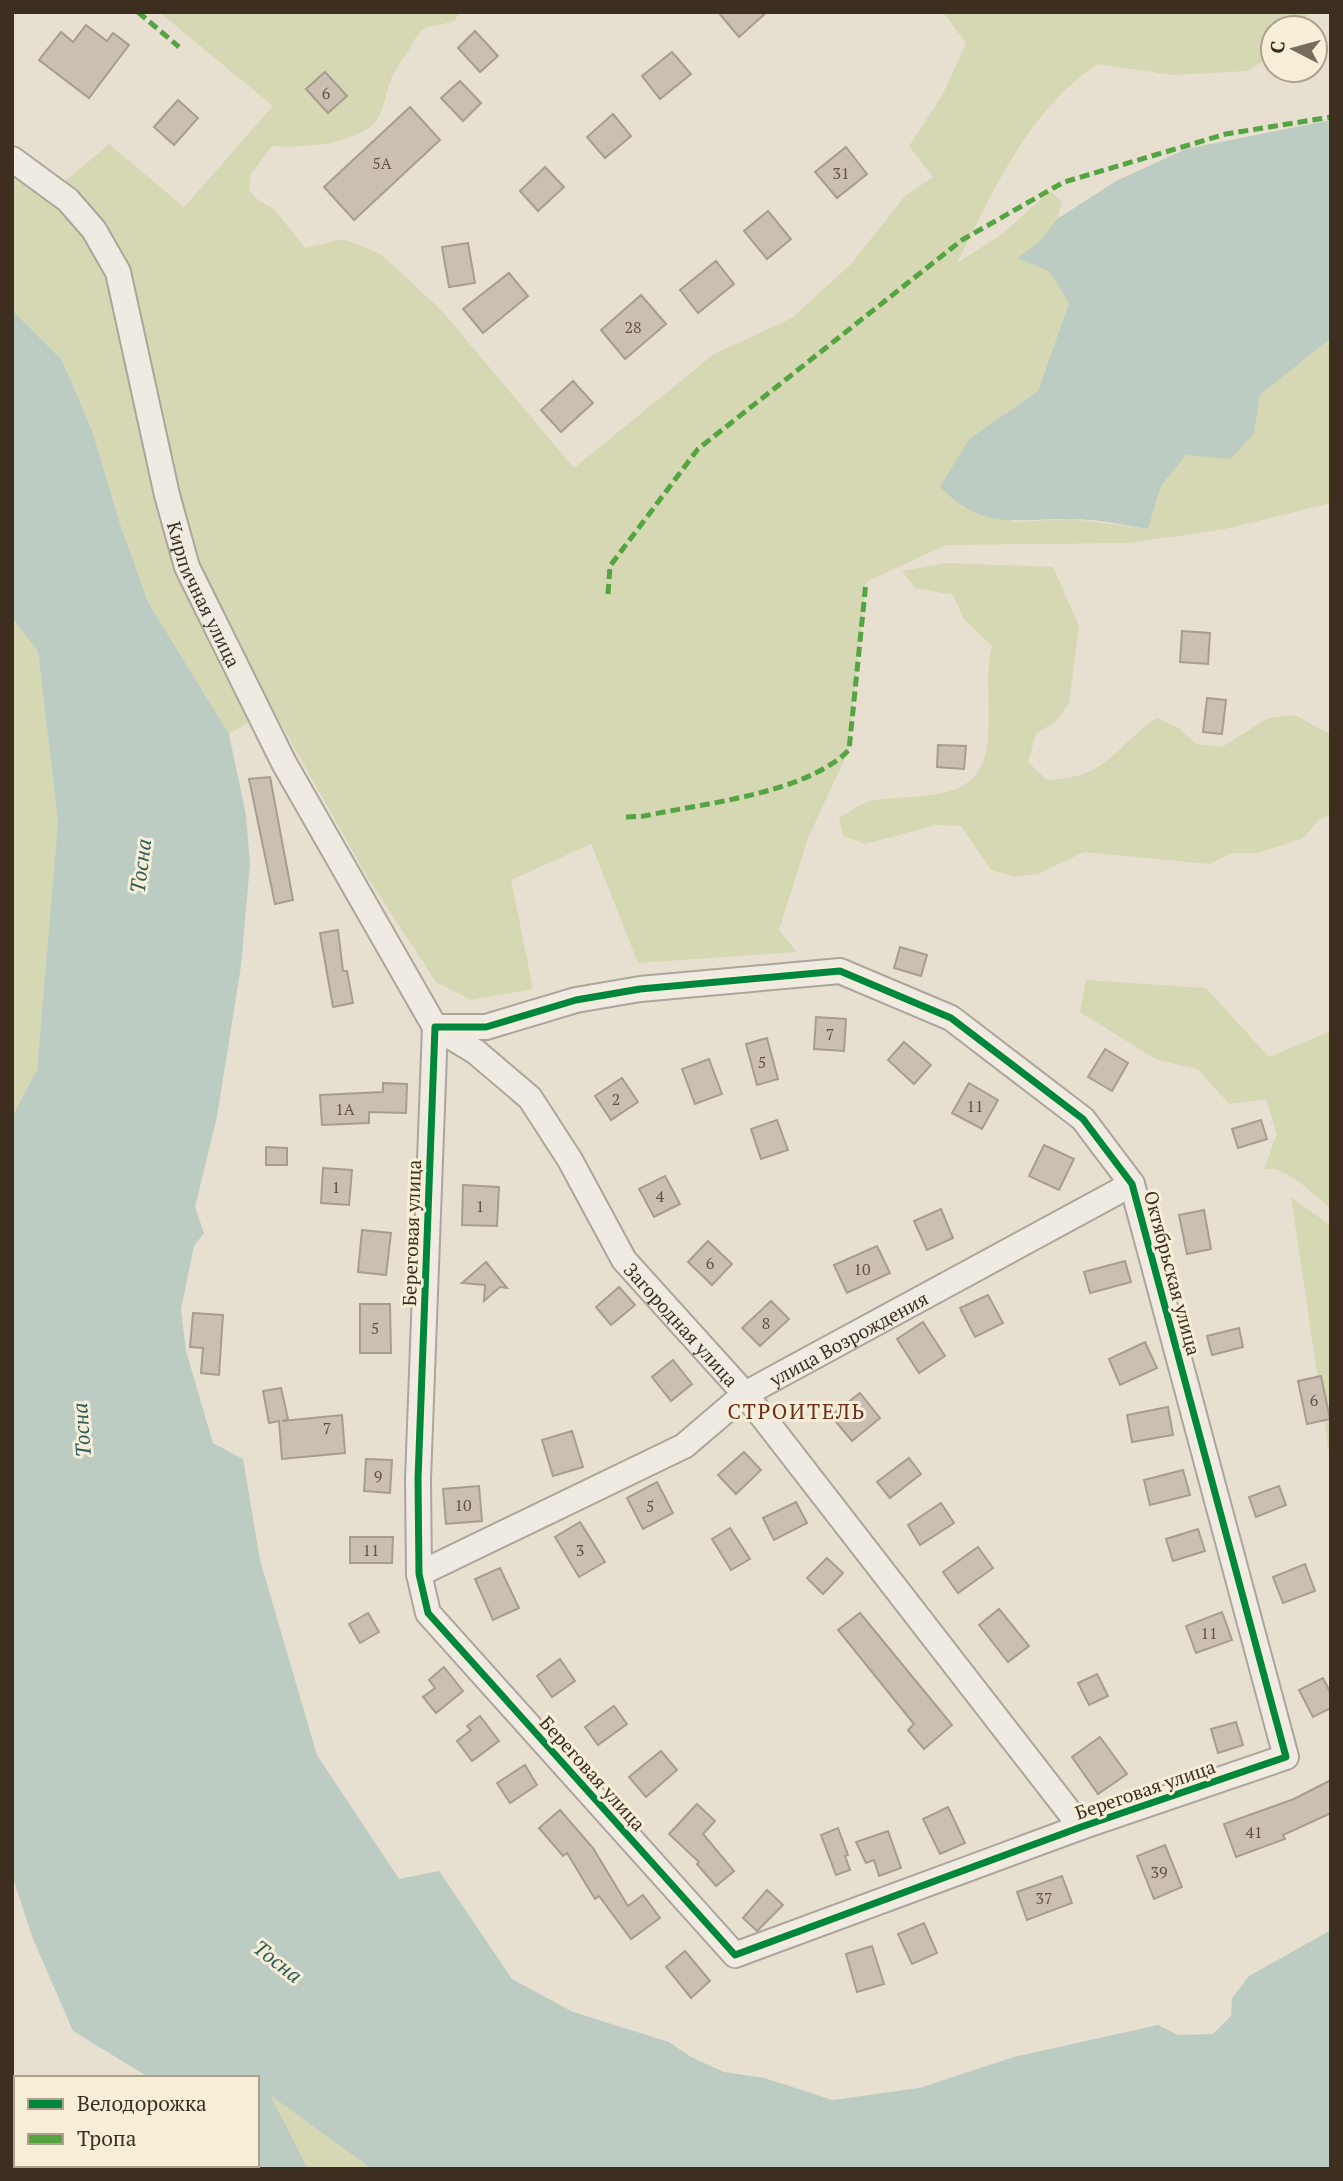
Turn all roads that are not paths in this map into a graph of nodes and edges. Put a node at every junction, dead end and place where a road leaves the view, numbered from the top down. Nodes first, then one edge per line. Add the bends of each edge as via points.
1 (12, 159) edge
2 (435, 1027) junction
3 (1132, 1184) junction
4 (745, 1394) junction
5 (419, 1574) junction
6 (1286, 1757) joint
7 (1081, 1827) junction

1 - 2 street, Кирпичная улица via 68,200 94,230 118,272 187,567 284,763
2 - 3 street, Октябрьская улица via 486,1027 576,1000 640,989 841,971 951,1018 1083,1119
2 - 4 street, Загородная улица via 476,1052 530,1098 624,1260
2 - 5 street, Береговая улица via 418,1479
3 - 4 street, улица Возрождения
3 - 6 street, Октябрьская улица
4 - 5 street, улица Возрождения via 684,1446
4 - 7 street, Загородная улица
5 - 7 street, Береговая улица via 428,1613 735,1955
6 - 7 street, Береговая улица

